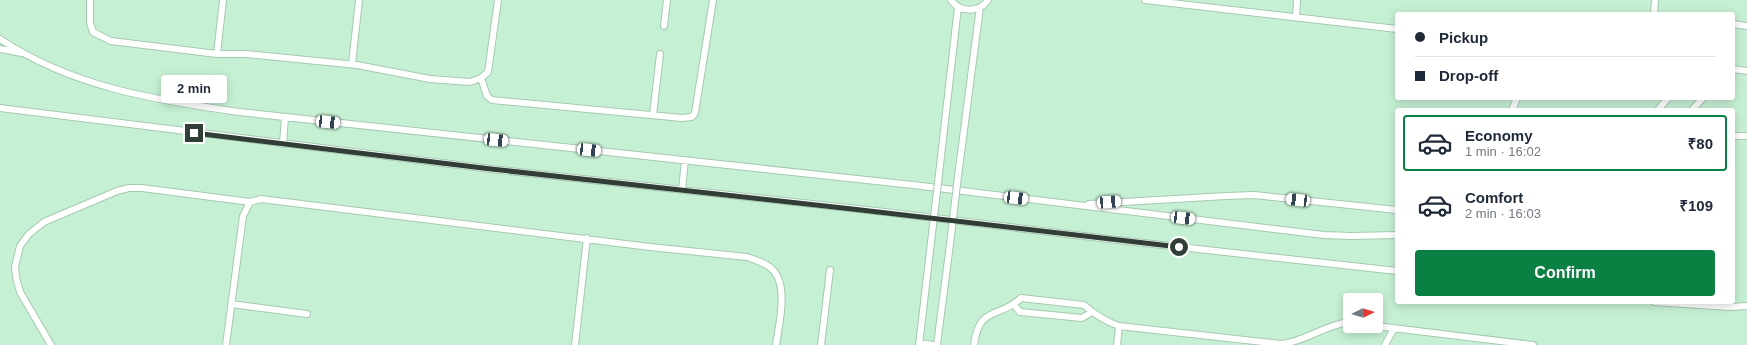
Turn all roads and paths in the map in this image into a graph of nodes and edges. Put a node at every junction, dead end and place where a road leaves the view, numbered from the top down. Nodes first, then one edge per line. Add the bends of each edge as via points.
1 (90, 0) edge
2 (223, 0) edge
3 (359, 0) edge
4 (498, 0) edge
5 (667, 0) edge
6 (713, 0) edge
7 (951, 0) edge
8 (988, 0) edge
9 (1145, 0) edge
10 (1296, 0) edge
11 (1655, 0) edge
12 (958, 7) junction
13 (980, 7) junction
14 (1654, 12) edge
15 (1296, 17) junction
16 (1735, 24) edge
17 (664, 26) dead end
18 (1747, 26) edge
19 (1395, 29) edge
20 (0, 39) edge
21 (0, 49) edge
22 (26, 54) junction
23 (217, 54) junction
24 (660, 54) dead end
25 (352, 64) junction
26 (1735, 69) edge
27 (1747, 71) edge
28 (481, 78) junction
29 (1666, 100) edge
30 (1701, 100) edge
31 (0, 108) edge
32 (1660, 108) edge
33 (1694, 108) edge
34 (653, 115) junction
35 (285, 117) junction
36 (1735, 136) edge
37 (1747, 136) edge
38 (283, 144) junction
39 (685, 160) junction
40 (682, 190) junction
41 (250, 202) junction
42 (1080, 205) junction
43 (1395, 210) edge
44 (1395, 234) edge
45 (587, 238) junction
46 (830, 270) dead end
47 (1395, 271) edge
48 (231, 304) junction
49 (1685, 304) edge
50 (1014, 305) junction
51 (1747, 306) edge
52 (1092, 312) junction
53 (308, 314) dead end
54 (1343, 323) edge
55 (1119, 326) junction
56 (1383, 327) edge
57 (1394, 328) junction
58 (920, 344) edge
59 (51, 345) edge
60 (226, 345) edge
61 (575, 345) edge
62 (776, 345) edge
63 (820, 345) edge
64 (933, 345) edge
65 (937, 345) edge
66 (974, 345) edge
67 (1117, 345) edge
68 (1385, 345) edge
69 (1533, 345) edge

1 - 23 lane via 90,23 93,32 111,41
2 - 23 lane
3 - 25 lane
4 - 28 lane via 488,72
5 - 17 lane
6 - 34 lane via 695,114 692,118
7 - 12 lane
8 - 13 lane
9 - 15 lane
10 - 15 lane
11 - 14 lane
12 - 13 lane via 973,10
12 - 58 lane, bridge
13 - 65 lane, bridge
15 - 19 lane
16 - 18 lane
20 - 22 lane
21 - 22 lane
22 - 35 lane via 60,72 128,94
23 - 25 lane via 246,54
24 - 34 lane
25 - 28 lane via 430,79 470,82
26 - 27 lane
28 - 34 lane via 487,96 492,100
29 - 32 lane
30 - 33 lane
31 - 38 lane
35 - 38 lane
35 - 39 lane
36 - 37 lane
38 - 40 lane
39 - 40 lane
39 - 42 lane
40 - 47 lane
41 - 45 lane via 261,199
41 - 48 lane via 243,216
41 - 59 lane via 164,190 129,188 44,222 29,234 20,246 15,267 20,292
42 - 43 lane via 1254,195
42 - 44 lane via 1324,235
45 - 61 lane
45 - 62 lane via 746,257 760,261 772,269 779,278 781,304
46 - 63 lane
48 - 53 lane
48 - 60 lane
49 - 51 lane
50 - 52 lane via 1020,312 1082,318
50 - 52 lane via 1021,298 1084,305
50 - 66 lane via 989,315 979,323
52 - 55 lane
54 - 55 lane via 1281,344
55 - 67 lane
56 - 57 lane
57 - 68 lane
57 - 69 lane
58 - 64 lane

